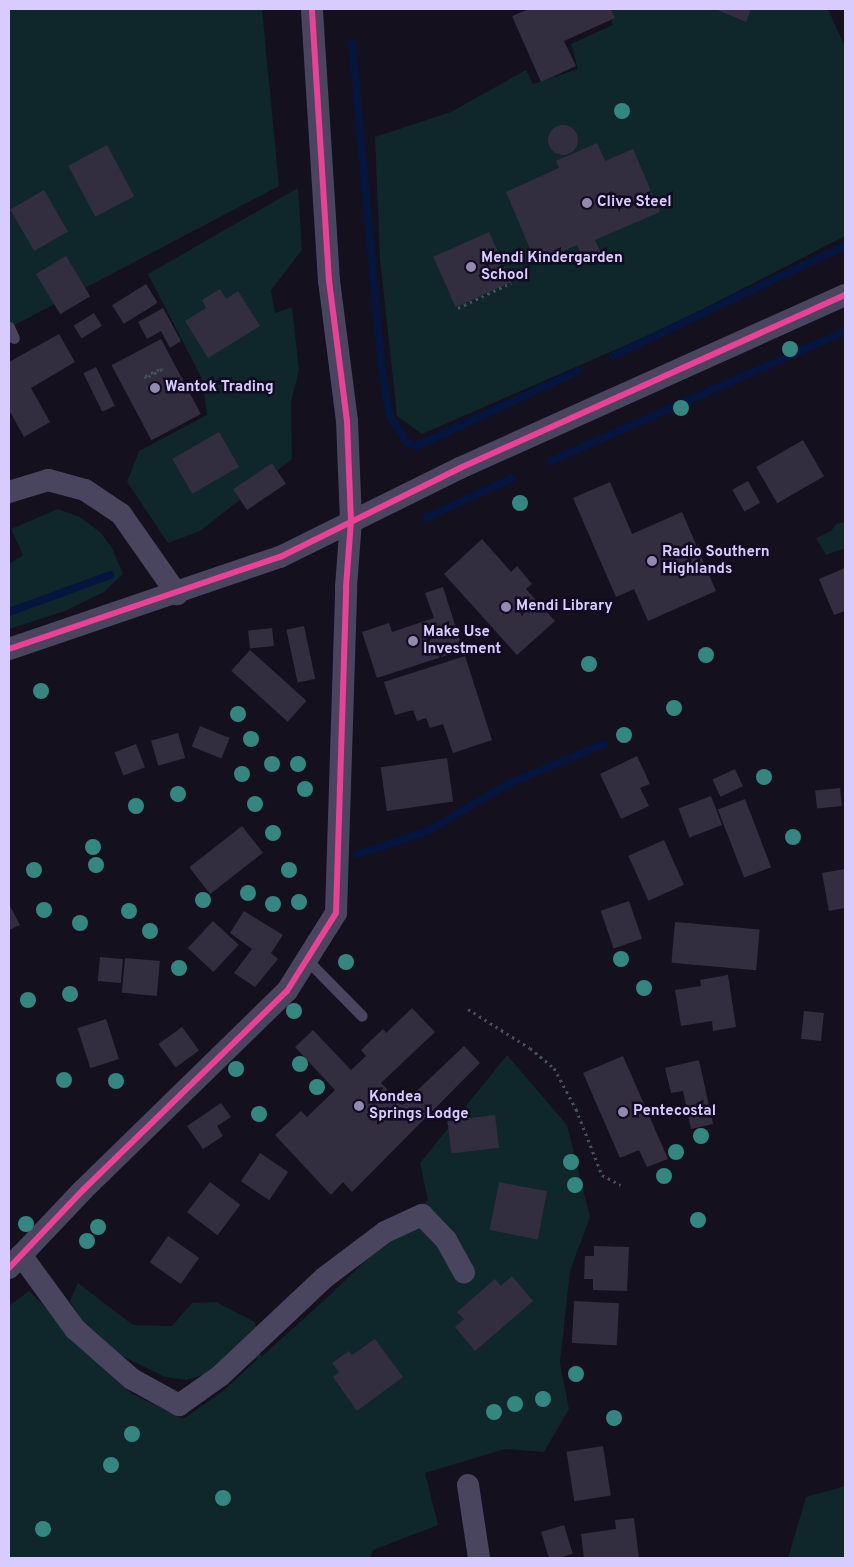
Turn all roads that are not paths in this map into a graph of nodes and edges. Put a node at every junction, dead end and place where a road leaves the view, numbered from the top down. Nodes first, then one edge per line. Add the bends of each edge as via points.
1 (319, 12) edge
2 (845, 295) edge
3 (9, 327) edge
4 (14, 338) dead end
5 (9, 492) edge
6 (352, 521) junction
7 (176, 594) junction
8 (9, 649) edge
9 (307, 960) junction
10 (362, 1016) dead end
11 (15, 1262) edge
12 (464, 1272) dead end
13 (468, 1485) dead end
14 (479, 1558) edge

1 - 6 street via 329,281 347,421
2 - 6 street via 460,468
3 - 4 lane
5 - 7 street via 48,480 85,490 121,514
6 - 7 street via 280,557
6 - 9 street via 346,587 336,913
7 - 8 street
9 - 10 lane
9 - 11 street via 287,991 83,1190
11 - 12 street via 75,1329 132,1379 179,1405 220,1376 324,1278 385,1232 422,1215 446,1240
13 - 14 street

